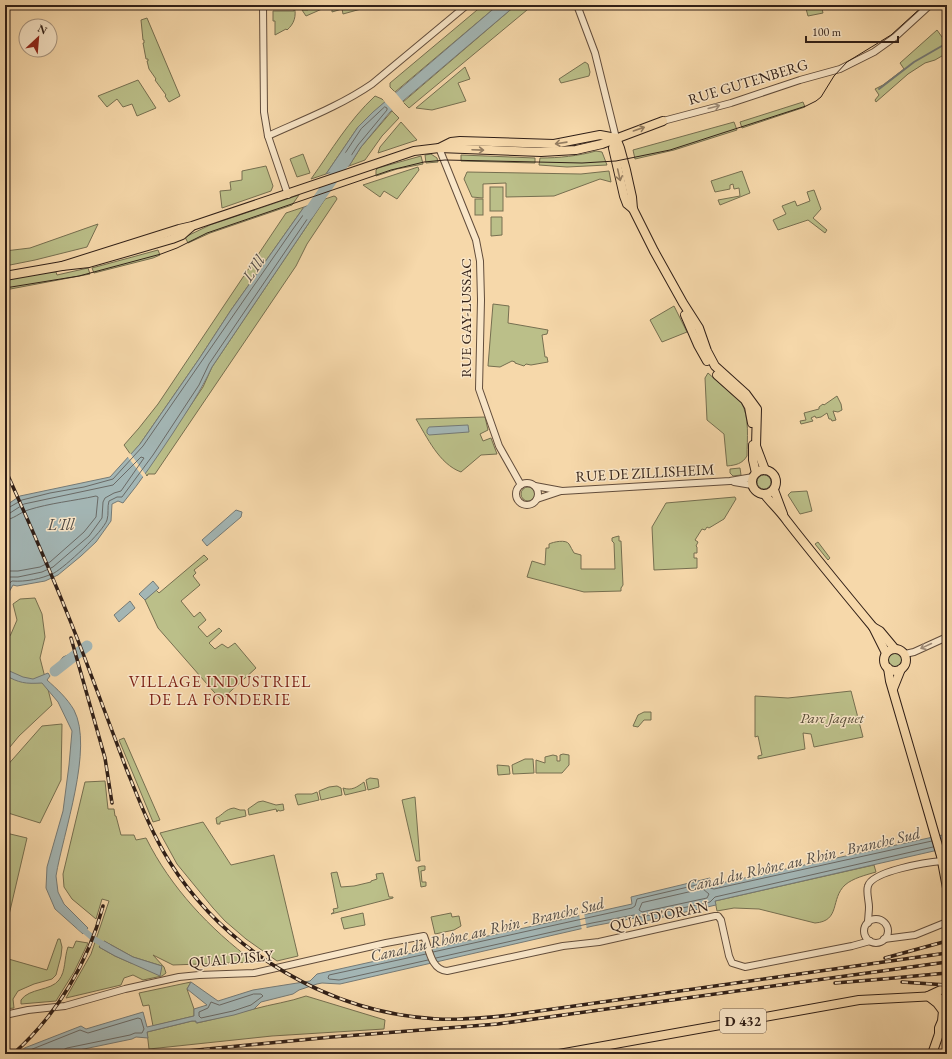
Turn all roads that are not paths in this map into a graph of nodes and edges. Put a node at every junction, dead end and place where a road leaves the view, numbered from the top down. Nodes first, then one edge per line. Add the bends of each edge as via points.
1 (263, 5) edge
2 (467, 5) edge
3 (578, 5) edge
4 (930, 5) edge
5 (663, 121) joint
6 (268, 136) junction
7 (616, 138) junction
8 (439, 148) junction
9 (288, 195) junction
10 (5, 276) edge
11 (683, 303) junction
12 (689, 324) junction
13 (699, 328) junction
14 (714, 372) junction
15 (732, 381) junction
16 (765, 470) junction
17 (753, 478) junction
18 (521, 485) junction
19 (536, 486) junction
20 (562, 490) junction
21 (774, 490) junction
22 (765, 495) junction
23 (537, 500) junction
24 (783, 515) junction
25 (873, 627) junction
26 (947, 637) edge
27 (895, 649) junction
28 (886, 654) junction
29 (905, 654) junction
30 (888, 668) junction
31 (901, 669) junction
32 (894, 689) junction
33 (941, 859) junction
34 (947, 888) edge
35 (869, 907) junction
36 (878, 920) junction
37 (947, 922) edge
38 (868, 923) junction
39 (887, 931) junction
40 (864, 934) junction
41 (899, 938) junction
42 (884, 939) junction
43 (870, 941) junction
44 (852, 946) junction
45 (437, 967) joint
46 (946, 988) edge
47 (928, 996) junction
48 (945, 1011) edge
49 (5, 1015) edge
50 (947, 1027) edge
51 (939, 1034) junction
52 (559, 1054) edge
53 (932, 1054) edge

1 - 6 street via 264,112
2 - 6 street via 372,84 343,102
3 - 7 street via 595,53
5 -> 4 street, RUE GUTENBERG via 840,69 874,52 895,37
7 -> 5 main road
6 - 9 street
7 - 8 main road via 600,135 554,144 460,141
7 - 11 main road via 613,148 626,204 633,209
8 - 9 main road via 414,151
8 - 18 street, RUE GAY-LUSSAC via 479,251 479,389 499,446
9 - 10 main road via 192,226 182,235 170,236 62,266
11 - 12 main road
11 - 13 main road
12 - 13 main road via 693,328
12 - 14 main road
13 - 15 main road via 715,366
14 - 15 main road via 729,382
14 - 17 main road via 745,400 749,407 752,424
15 - 16 main road via 757,409 756,446
16 - 17 main road via 760,470
16 - 21 main road via 770,471 776,478
17 - 20 street, RUE DE ZILLISHEIM
17 - 22 main road via 756,491
18 - 19 street via 528,483
18 - 23 street via 516,495 519,502 527,506
19 - 20 street, RUE DE ZILLISHEIM
19 - 23 street via 539,493
20 - 23 street, RUE DE ZILLISHEIM
21 - 22 main road
21 - 24 main road
22 - 24 main road
24 - 25 main road
25 - 27 main road via 880,630
25 - 28 main road
26 -> 29 street
27 - 28 main road
27 - 29 main road
28 - 30 main road via 884,660
29 - 31 main road via 906,664
30 - 31 main road via 894,671
30 - 32 main road
31 - 32 main road
32 - 33 main road
33 - 34 main road
33 - 35 street via 877,876 868,886
35 - 36 street
35 - 38 street
36 - 38 street
36 - 39 street via 885,924
37 - 41 street via 915,935
38 - 40 street
39 - 41 street
39 - 42 street
40 - 43 street
40 - 44 street
41 - 42 street
42 - 43 street via 877,943
43 - 44 street, QUAI D'ORAN
44 - 45 street, QUAI D'ORAN via 745,967 738,966 732,963 721,920 715,916 600,942 563,946 448,971
45 - 49 street, QUAI D'ISLY via 424,936 254,973 179,977 65,1006
46 - 47 main road
47 - 48 main road
47 - 52 main road, D 432 via 859,1000
48 - 51 main road
50 - 51 main road
51 - 53 main road

